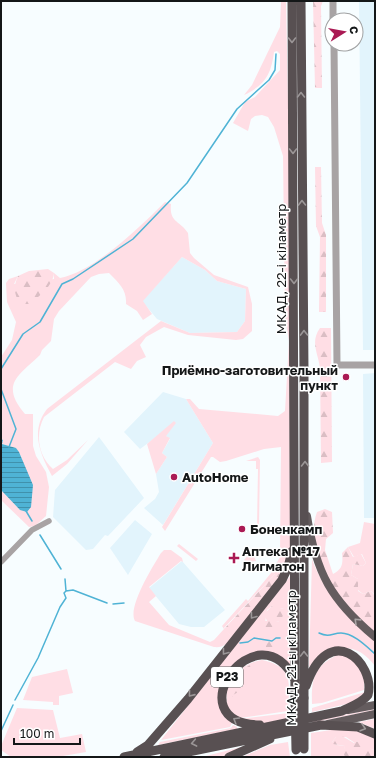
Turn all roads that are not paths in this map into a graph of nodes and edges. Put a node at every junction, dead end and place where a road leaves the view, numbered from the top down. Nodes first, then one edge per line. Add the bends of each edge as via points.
1 (292, 1) edge
2 (301, 1) edge
3 (333, 1) edge
4 (333, 12) edge
5 (334, 52) edge
6 (375, 365) edge
7 (305, 503) junction
8 (49, 521) dead end
9 (299, 533) junction
10 (1, 562) edge
11 (375, 637) edge
12 (296, 683) junction
13 (301, 697) junction
14 (375, 704) edge
15 (342, 711) junction
16 (375, 714) edge
17 (274, 726) junction
18 (317, 726) junction
19 (289, 732) junction
20 (375, 734) edge
21 (300, 753) edge
22 (128, 756) edge
23 (164, 757) edge
24 (229, 757) edge

1 -> 9 highway, МКАД, 22-і кіламетр
7 -> 2 highway, МКАД, 22-і кіламетр
3 - 4 street
5 - 6 street via 337,365
7 - 9 highway, МКАД, 22-і кіламетр
11 -> 7 main road via 357,622 326,583 314,550
8 - 10 street via 32,530
9 - 12 highway, МКАД, 21-ы кіламетр
13 -> 9 highway, МКАД, 21-ы кіламетр
9 -> 22 highway, Р23 via 282,580 188,699 148,745
12 - 13 highway, МКАД, 21-ы кіламетр
17 -> 12 highway, Р23 via 249,725 231,718 222,700 228,676 243,661 265,656 279,660 286,666
13 - 15 highway, Р23 via 310,674 322,661 340,651 355,652 368,664 374,683 367,697
13 - 21 highway, МКАД, 21-ы кіламетр, bridge
14 - 15 main road, Р23
15 - 17 highway, Р23
16 - 18 main road
17 -> 22 highway, Р23
18 - 19 highway
18 -> 20 highway via 358,726
19 - 23 highway
19 - 24 highway

